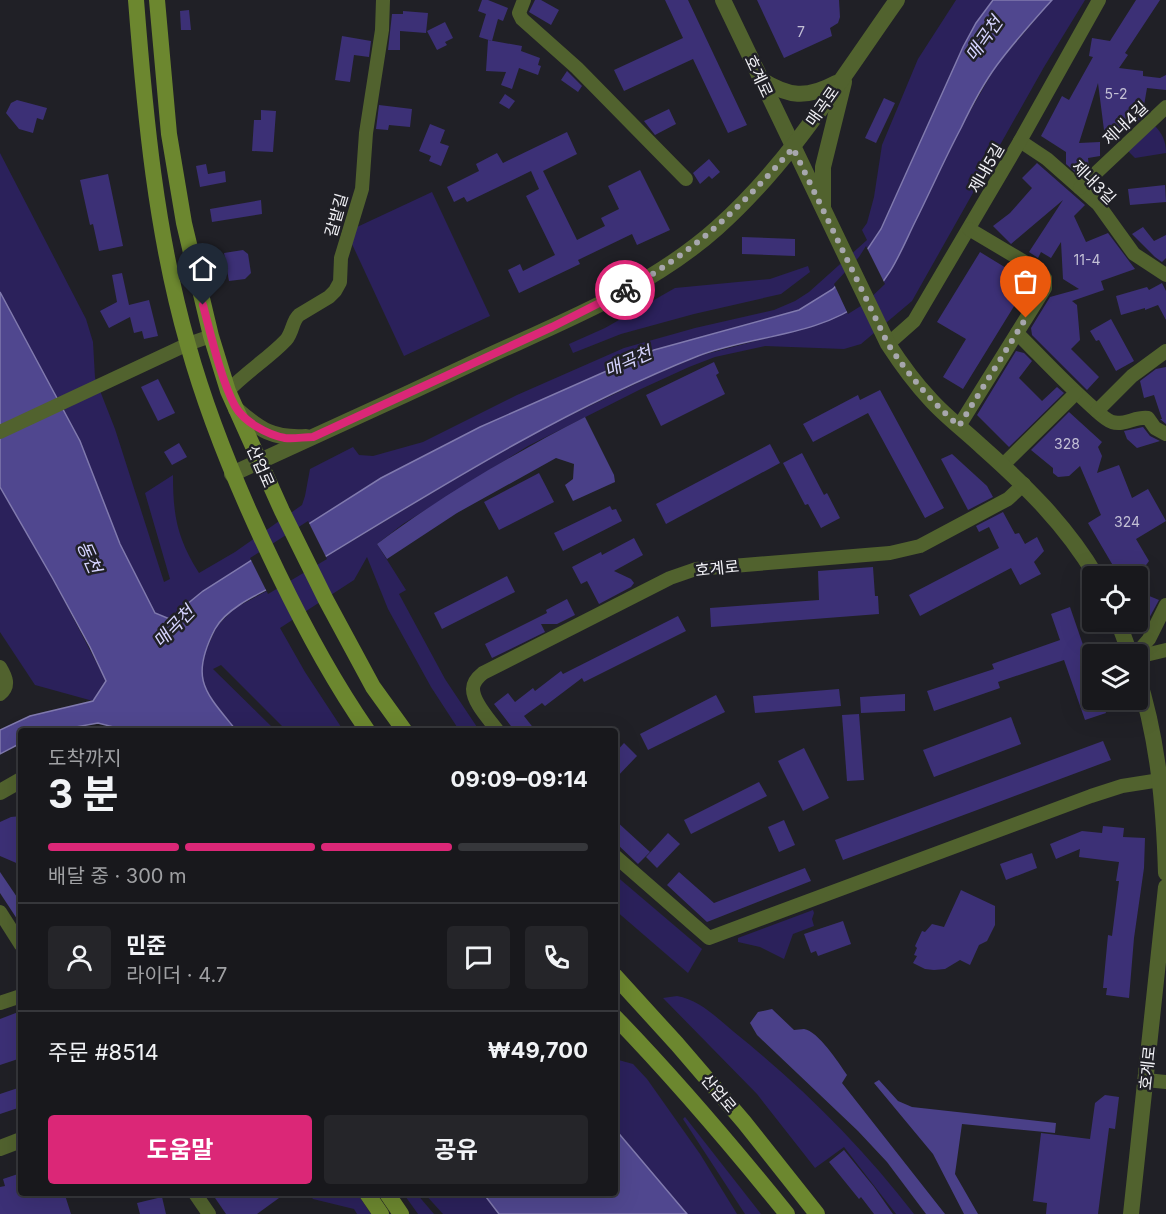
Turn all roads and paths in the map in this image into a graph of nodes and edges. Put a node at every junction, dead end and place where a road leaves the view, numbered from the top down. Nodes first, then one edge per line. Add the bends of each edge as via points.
1 (136, 0) edge
2 (158, 0) edge
3 (383, 0) edge
4 (524, 0) edge
5 (723, 0) edge
6 (897, 0) edge
7 (1099, 0) edge
8 (844, 76) junction
9 (760, 79) junction
10 (1166, 107) edge
11 (1020, 141) junction
12 (793, 148) junction
13 (686, 179) dead end
14 (1080, 188) junction
15 (823, 211) junction
16 (969, 230) junction
17 (1166, 275) edge
18 (1017, 333) junction
19 (211, 336) junction
20 (188, 344) junction
21 (888, 344) junction
22 (1166, 351) edge
23 (228, 391) junction
24 (1076, 393) junction
25 (236, 409) junction
26 (1097, 411) junction
27 (959, 426) junction
28 (0, 432) edge
29 (1166, 434) edge
30 (313, 437) junction
31 (259, 462) junction
32 (1002, 465) junction
33 (232, 474) junction
34 (1024, 484) junction
35 (1090, 566) edge
36 (1166, 605) edge
37 (1145, 644) edge
38 (1166, 650) edge
39 (1148, 654) edge
40 (0, 667) edge
41 (1, 694) edge
42 (1147, 710) edge
43 (366, 728) edge
44 (403, 728) edge
45 (496, 728) edge
46 (1161, 757) edge
47 (1160, 780) junction
48 (18, 782) edge
49 (0, 792) edge
50 (1165, 816) edge
51 (618, 859) edge
52 (1166, 873) edge
53 (1166, 887) edge
54 (1166, 892) edge
55 (0, 912) edge
56 (18, 940) edge
57 (618, 981) edge
58 (18, 997) edge
59 (0, 1003) edge
60 (618, 1020) edge
61 (1146, 1080) junction
62 (1166, 1082) edge
63 (18, 1141) edge
64 (0, 1148) edge
65 (197, 1196) edge
66 (369, 1196) edge
67 (389, 1196) edge
68 (209, 1214) edge
69 (381, 1214) edge
70 (401, 1214) edge
71 (787, 1214) edge
72 (817, 1214) edge
73 (1131, 1214) edge

1 - 20 main road, 산업로 via 148,136 162,226
2 - 19 main road, 산업로 via 169,134 184,223
3 - 23 street, 갈밭길 via 362,189 341,258 340,282 329,297 299,315 287,339
4 - 13 street via 519,13 522,19 578,68
5 - 9 street, 호계로
6 - 8 street, 매곡로
7 - 11 street, 제내5길
8 - 9 street via 818,92 800,95 778,91
8 - 12 street, 매곡로
8 - 15 street via 823,167
9 - 12 street, 호계로
10 - 14 street, 제내4길
11 - 14 street, 제내3길
11 - 16 street, 제내5길
12 - 15 street, 호계로
12 - 30 street, 매곡로 via 718,227 647,278 552,327
14 - 17 street, 제내3길 via 1098,204 1134,254
15 - 21 street, 호계로
16 - 18 street via 1038,270 1045,278 1044,288
16 - 21 street, 제내5길 via 914,321
18 - 24 street
18 - 27 street
19 - 20 street
19 - 23 main road, 산업로
20 - 28 street
20 - 33 main road, 산업로
21 - 27 street via 931,401
22 - 26 street via 1132,376
23 - 25 main road, 산업로
24 - 26 street
24 - 32 street
25 - 30 street via 273,435
25 - 31 main road, 산업로
26 - 29 street via 1113,423 1148,418
27 - 32 street
30 - 31 street, 매곡로
31 - 33 street, 매곡로
31 - 44 main road, 산업로 via 326,600 373,687
32 - 34 street
33 - 43 main road, 산업로 via 300,618 347,702
34 - 35 street via 1073,540
34 - 45 street, 호계로 via 1008,499 904,551 696,569 670,578 483,673 472,689
36 - 37 street
38 - 39 street
40 - 41 street via 6,679
42 - 46 street
46 - 47 street
47 - 50 street
47 - 51 street via 1091,796 709,938
48 - 49 street
50 - 52 street
53 - 54 street, 호계로
54 - 61 street, 호계로
55 - 56 street
57 - 72 main road, 산업로 via 729,1105
58 - 59 street
60 - 71 main road, 산업로 via 726,1139
61 - 62 street
61 - 73 street, 호계로
63 - 64 street
65 - 68 street
66 - 69 main road
67 - 70 main road

